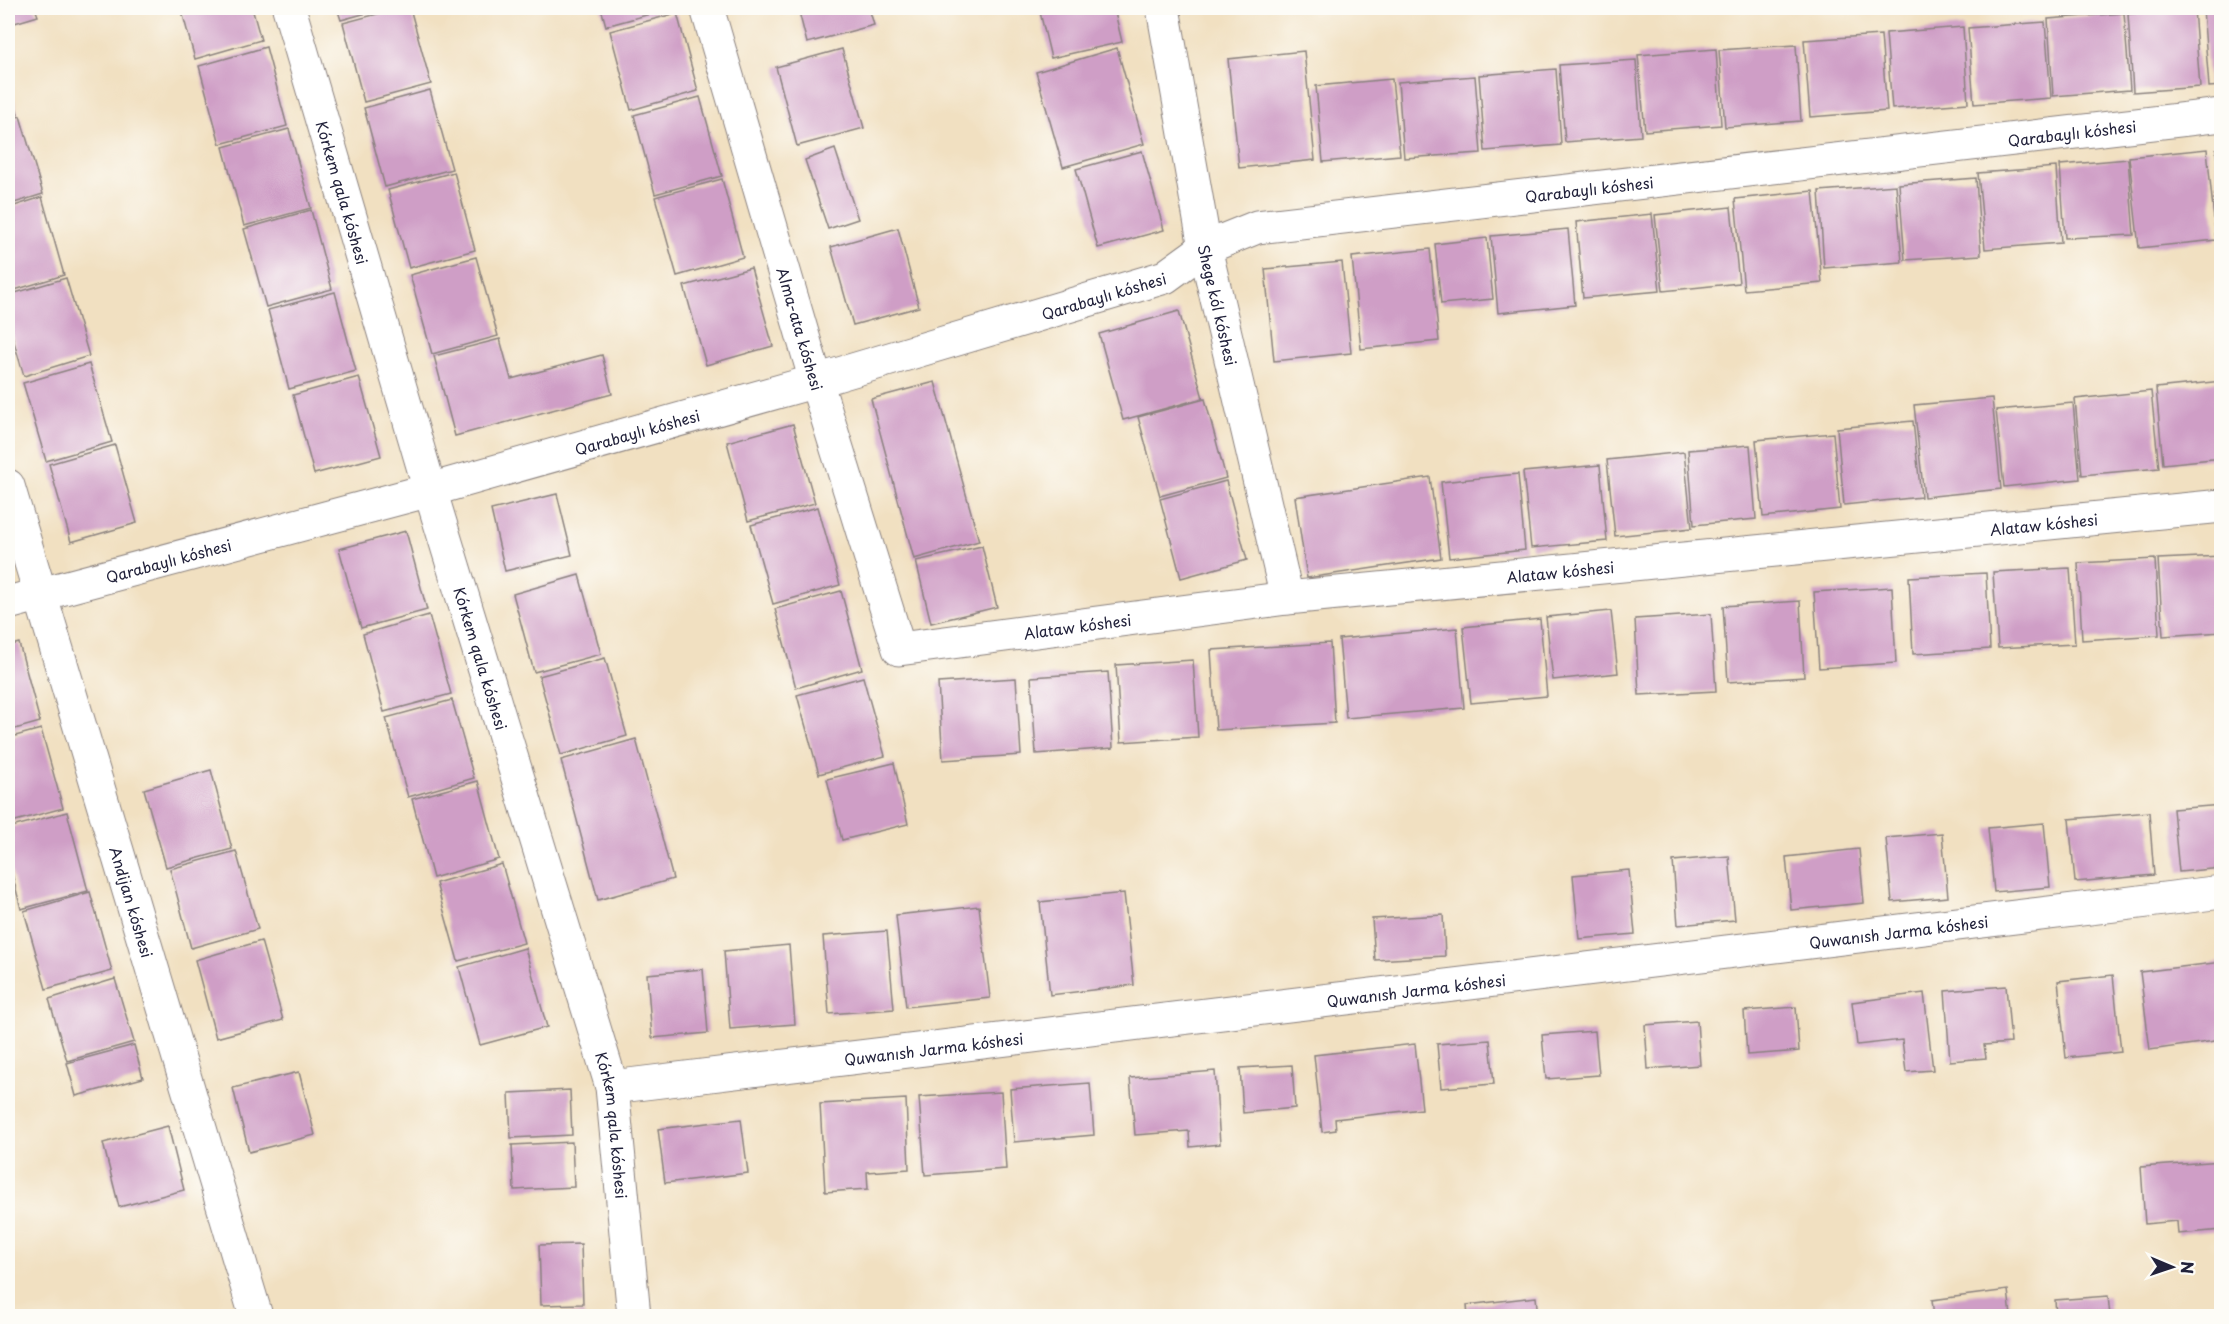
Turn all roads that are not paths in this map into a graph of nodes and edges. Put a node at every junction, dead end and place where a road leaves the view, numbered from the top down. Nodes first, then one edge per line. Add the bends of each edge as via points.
1 (289, 8) edge
2 (707, 8) edge
3 (1163, 8) edge
4 (2222, 115) edge
5 (1205, 248) junction
6 (816, 381) junction
7 (8, 486) edge
8 (430, 490) junction
9 (2222, 506) edge
10 (39, 594) junction
11 (1287, 598) junction
12 (8, 603) edge
13 (899, 649) joint
14 (2222, 892) edge
15 (612, 1087) junction
16 (256, 1317) edge
17 (634, 1317) edge

1 - 8 street, Kórkem qala kóshesi
2 - 6 street, Alma-ata kóshesi
3 - 5 street, Shege kól kóshesi
4 - 5 street, Qarabaylı kóshesi via 1257,227
5 - 6 street, Qarabaylı kóshesi via 1165,277
5 - 11 street, Shege kól kóshesi
6 - 8 street, Qarabaylı kóshesi
6 - 13 street, Alma-ata kóshesi
7 - 10 street, Andijan kóshesi
8 - 10 street, Qarabaylı kóshesi
8 - 15 street, Kórkem qala kóshesi
9 - 11 street, Alataw kóshesi
10 - 12 street, Qarabaylı kóshesi
10 - 16 street, Andijan kóshesi
11 - 13 street, Alataw kóshesi
14 - 15 street, Quwanısh Jarma kóshesi
15 - 17 street, Kórkem qala kóshesi

